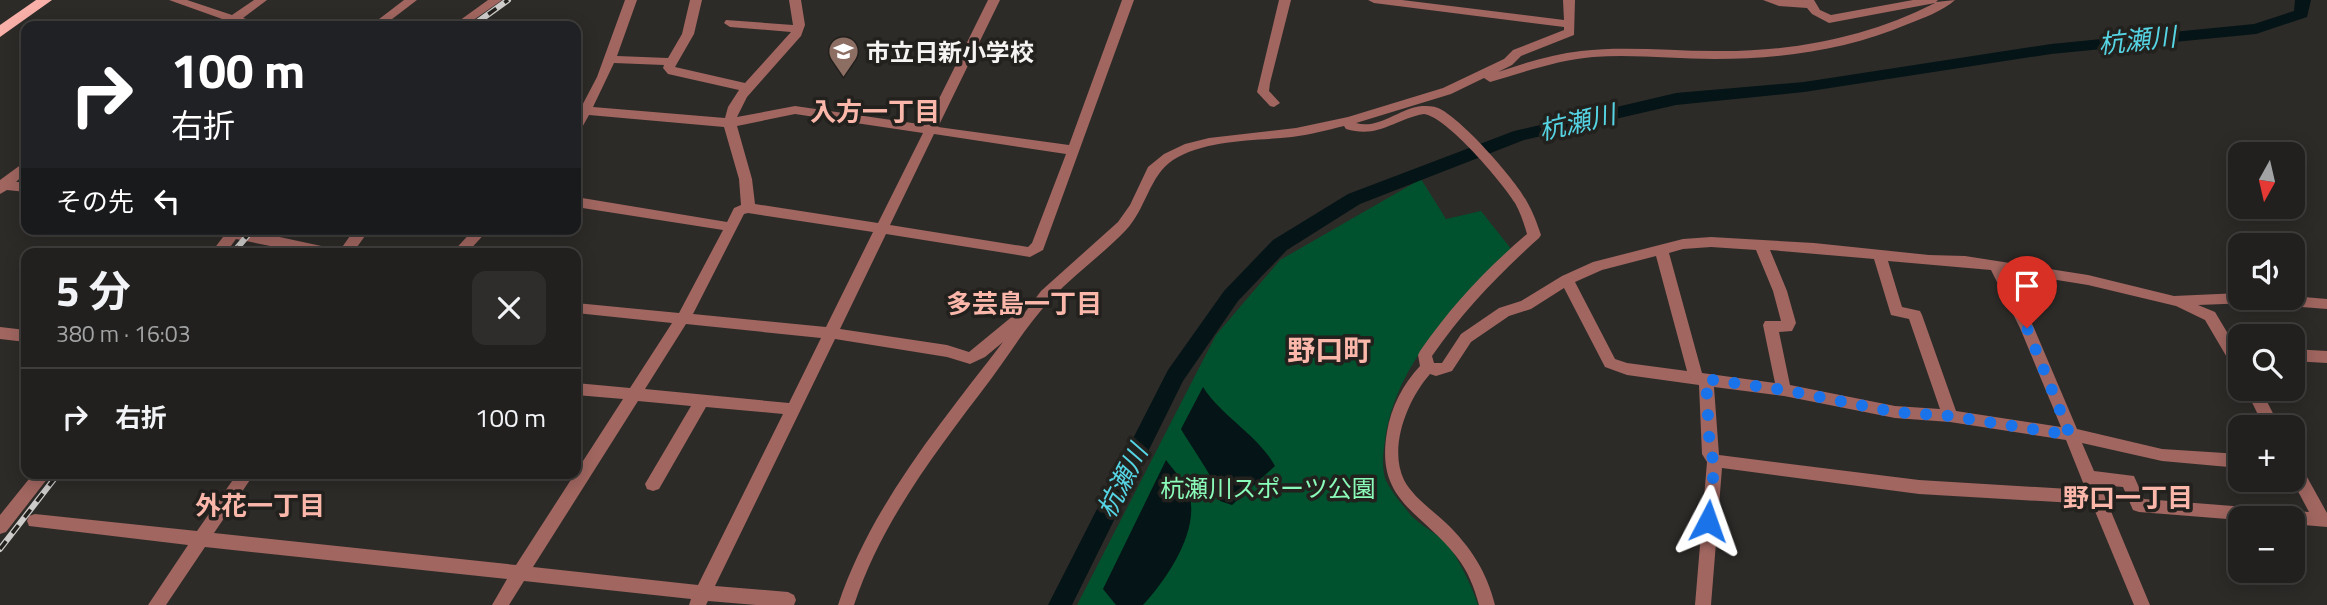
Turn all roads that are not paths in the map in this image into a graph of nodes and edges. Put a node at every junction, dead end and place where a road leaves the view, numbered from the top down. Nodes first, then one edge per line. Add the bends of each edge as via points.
1 (45, 0) edge
2 (175, 0) edge
3 (261, 0) edge
4 (411, 0) edge
5 (496, 0) edge
6 (631, 0) edge
7 (696, 0) edge
8 (795, 0) edge
9 (994, 0) edge
10 (1128, 0) edge
11 (1285, 0) edge
12 (1374, 0) edge
13 (1569, 0) edge
14 (1769, 0) edge
15 (1932, 0) edge
16 (1949, 0) edge
17 (1809, 2) edge
18 (224, 21) edge
19 (232, 21) edge
20 (383, 21) edge
21 (465, 21) edge
22 (730, 23) dead end
23 (1570, 24) junction
24 (797, 29) junction
25 (0, 32) edge
26 (609, 59) junction
27 (671, 62) junction
28 (1456, 87) junction
29 (748, 88) junction
30 (581, 103) edge
31 (1274, 103) dead end
32 (589, 107) junction
33 (581, 119) edge
34 (1349, 121) junction
35 (729, 123) junction
36 (930, 130) junction
37 (1071, 150) junction
38 (21, 169) edge
39 (1, 187) edge
40 (21, 187) edge
41 (581, 203) edge
42 (748, 208) junction
43 (731, 227) junction
44 (880, 229) junction
45 (249, 235) edge
46 (476, 235) edge
47 (1761, 245) junction
48 (308, 248) edge
49 (464, 248) edge
50 (1661, 249) junction
51 (1880, 255) junction
52 (1996, 266) junction
53 (1567, 280) junction
54 (1046, 295) junction
55 (2174, 302) junction
56 (2327, 304) edge
57 (581, 309) edge
58 (682, 319) junction
59 (0, 333) edge
60 (830, 333) junction
61 (21, 335) edge
62 (2228, 340) edge
63 (2305, 356) edge
64 (2327, 358) edge
65 (1428, 367) junction
66 (1701, 378) junction
67 (581, 389) edge
68 (1784, 390) junction
69 (634, 394) junction
70 (701, 402) junction
71 (792, 409) junction
72 (1950, 416) junction
73 (2070, 435) junction
74 (2228, 460) edge
75 (1715, 461) junction
76 (2089, 477) junction
77 (581, 478) edge
78 (39, 479) edge
79 (243, 479) edge
80 (580, 479) edge
81 (653, 484) dead end
82 (2305, 486) edge
83 (2097, 497) junction
84 (2325, 520) edge
85 (2, 521) edge
86 (35, 522) dead end
87 (202, 537) junction
88 (521, 573) junction
89 (700, 599) edge
90 (788, 600) dead end
91 (156, 605) edge
92 (500, 605) edge
93 (846, 605) edge
94 (1487, 605) edge
95 (1703, 605) edge
96 (2142, 605) edge

1 - 25 main road
2 - 18 street
3 - 19 street
4 - 20 street
5 - 21 street
6 - 26 street
7 - 27 street via 688,34
8 - 24 street
9 - 36 street
10 - 37 street
11 - 31 street via 1263,92
12 - 23 street
13 - 23 street
14 - 17 street
15 - 17 street via 1829,19
16 - 28 street via 1885,31 1814,47 1718,55 1579,55
22 - 24 street
23 - 28 street via 1570,32 1517,52 1508,62
24 - 29 street via 789,45
26 - 27 street
26 - 32 street
27 - 29 street via 672,71
28 - 34 street
29 - 35 street via 732,110
30 - 32 street
32 - 33 street
32 - 35 street
34 - 54 street via 1209,142 1167,158 1153,170 1123,225
34 - 65 street via 1350,126 1363,130 1423,110 1435,111 1509,183 1532,220 1534,235 1451,317 1425,355
35 - 36 street via 796,110
35 - 42 street via 750,187
36 - 37 street
36 - 44 street
37 - 44 street via 1038,246 1030,252
38 - 39 street
39 - 40 street
41 - 43 street
42 - 43 street via 739,211
42 - 44 street
43 - 58 street
44 - 60 street
45 - 48 street
46 - 49 street
47 - 50 street via 1711,242
47 - 51 street
47 - 68 street via 1789,323 1787,327 1770,325
50 - 53 street via 1598,266
50 - 66 street
51 - 52 street
51 - 72 street via 1896,311 1914,315
52 - 55 street via 2088,280
52 - 73 street via 2027,328
53 - 65 street via 1479,327 1447,367
53 - 66 street via 1610,363
54 - 60 street via 970,358
54 - 93 street via 887,513 858,569
55 - 56 street via 2250,298
55 - 62 street via 2210,316
57 - 58 street
58 - 60 street
58 - 69 street
59 - 61 street
60 - 71 street
63 - 64 street
65 - 94 street via 1414,381 1399,409 1391,468 1405,496 1455,542 1471,565
66 - 68 street
66 - 75 street via 1710,454
67 - 69 street
68 - 72 street via 1895,412
69 - 70 street
69 - 77 street
70 - 71 street
70 - 81 street
71 - 89 street
72 - 73 street
73 - 74 street via 2162,455
73 - 76 street
75 - 83 street via 1919,487
75 - 95 street
76 - 83 street
76 - 84 street via 2128,481 2139,505
78 - 85 street
79 - 87 street
80 - 88 street
82 - 84 street
83 - 96 street
86 - 87 street
87 - 88 street
87 - 91 street
88 - 89 street
88 - 92 street
89 - 90 street

